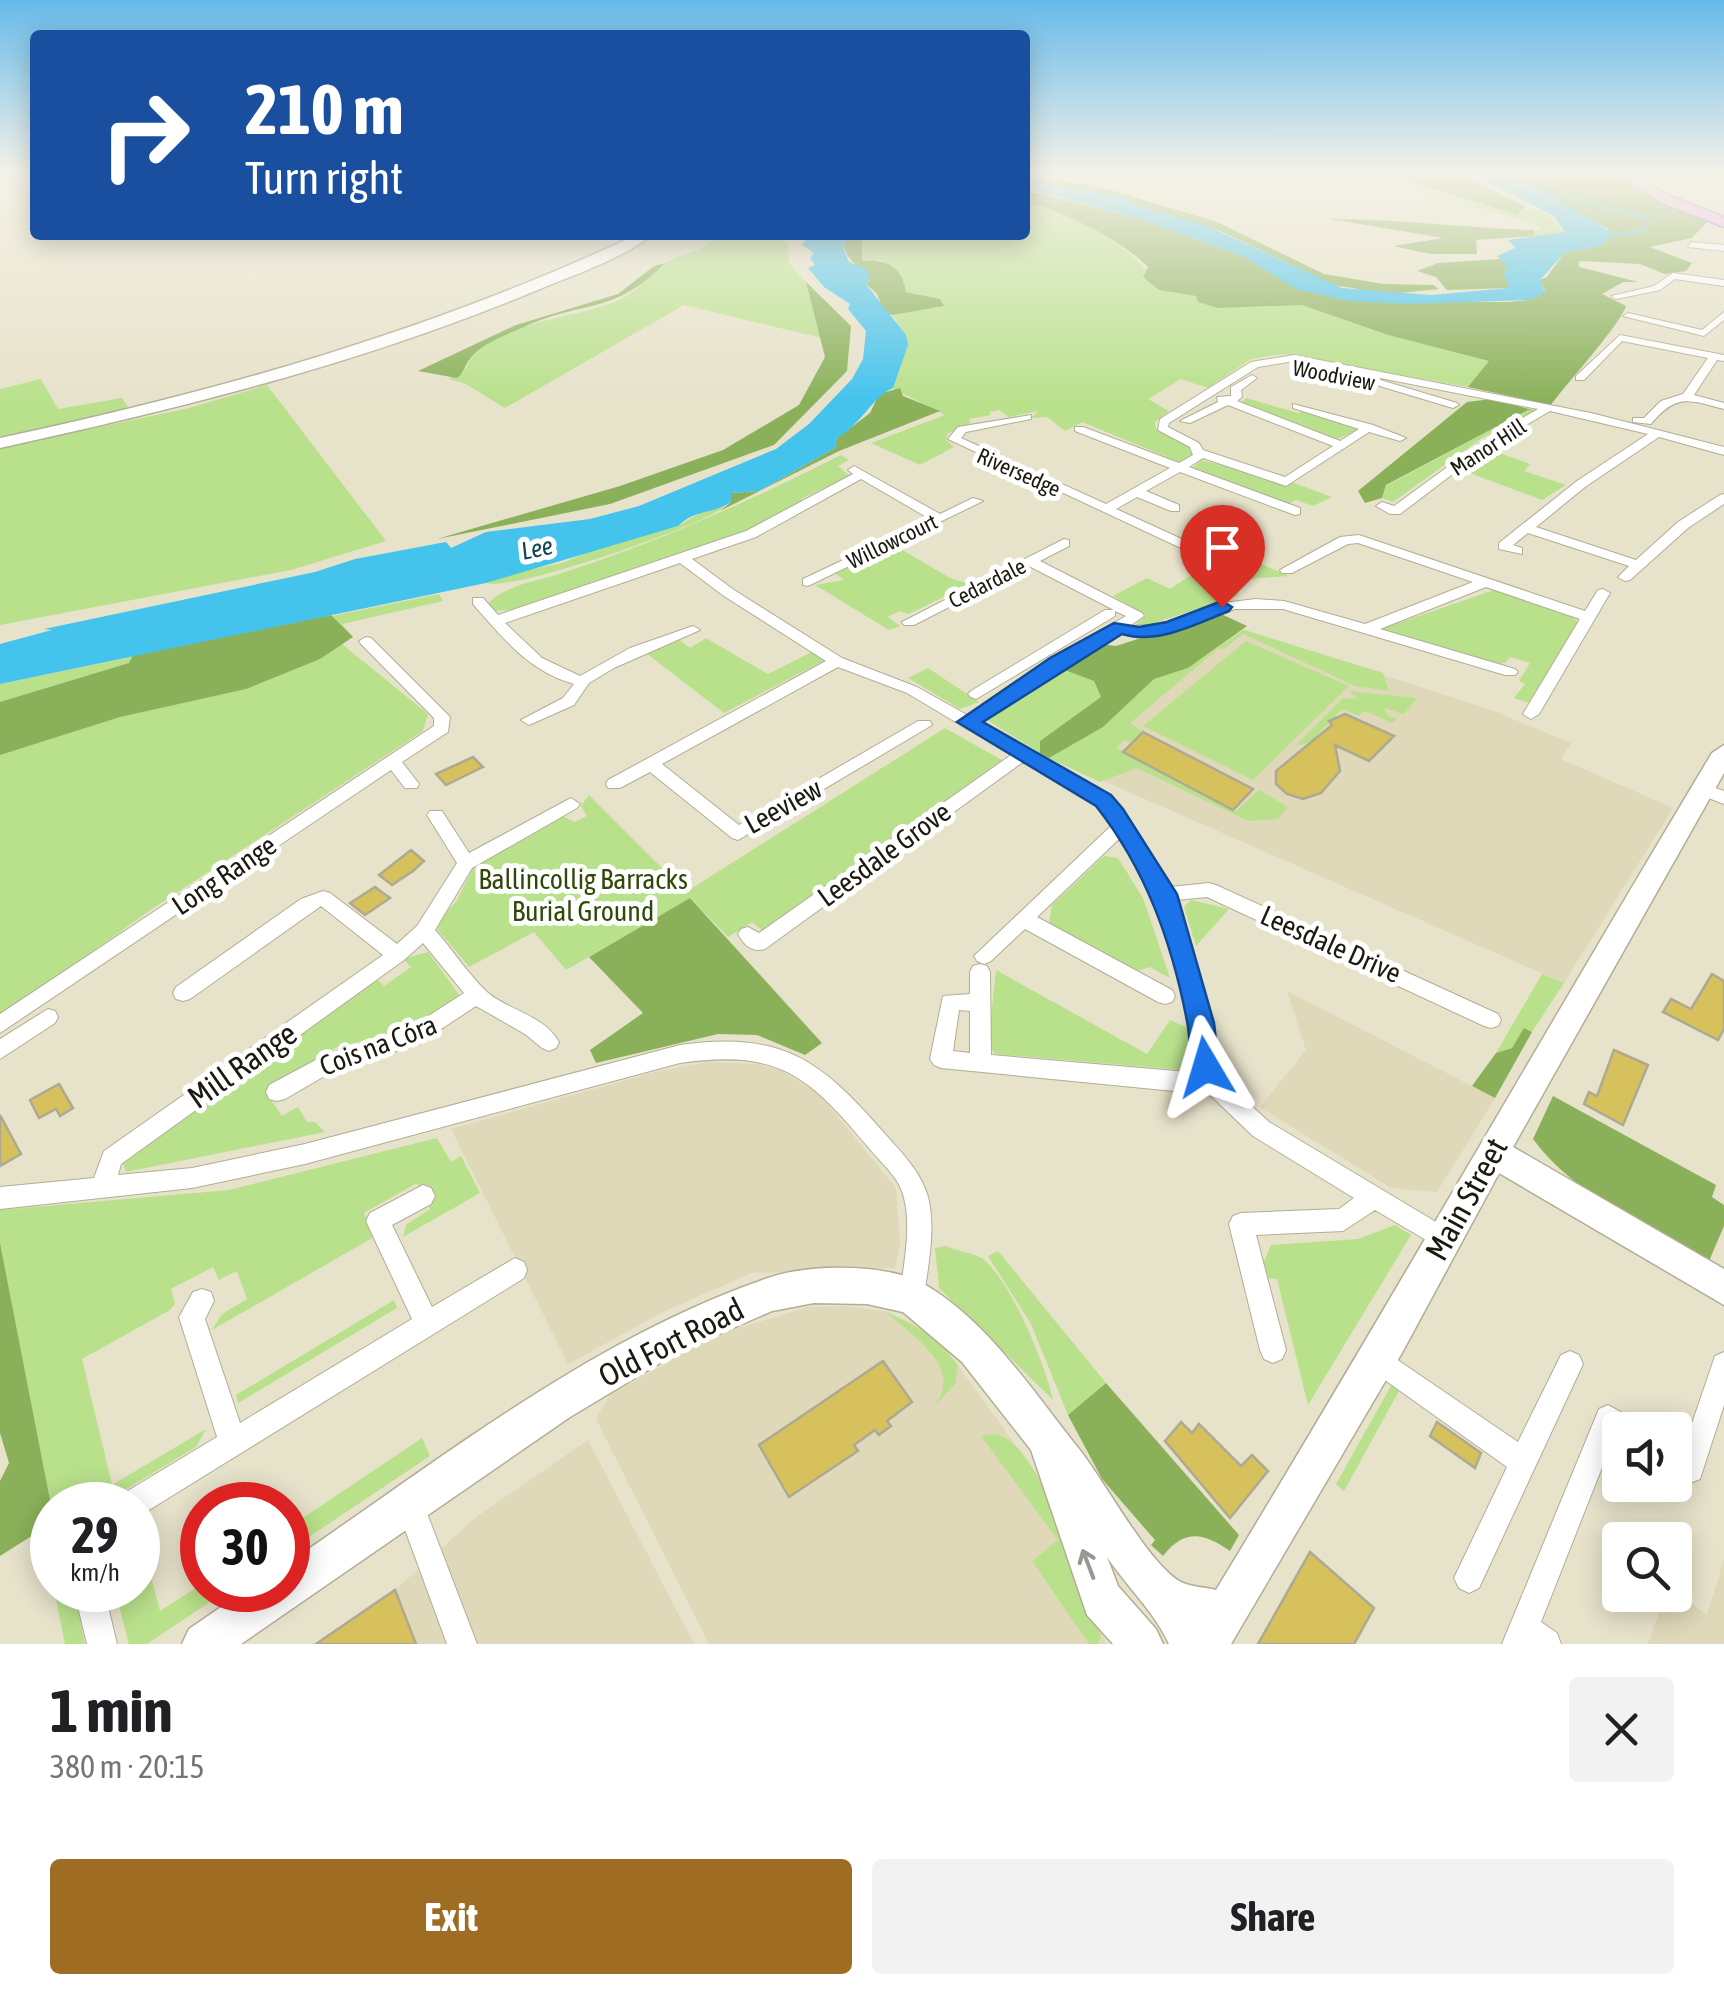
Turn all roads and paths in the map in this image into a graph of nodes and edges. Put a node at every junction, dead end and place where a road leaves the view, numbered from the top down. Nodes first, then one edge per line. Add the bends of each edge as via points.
1 (617, 248) edge
2 (1724, 283) edge
3 (1616, 296) dead end
4 (1724, 315) edge
5 (1628, 316) dead end
6 (1719, 357) edge
7 (1580, 378) dead end
8 (1206, 394) junction
9 (1688, 395) junction
10 (1230, 403) junction
11 (1453, 404) dead end
12 (1298, 406) dead end
13 (1724, 406) edge
14 (1549, 407) junction
15 (1027, 417) dead end
16 (1636, 420) dead end
17 (1186, 421) dead end
18 (1369, 428) junction
19 (1078, 429) dead end
20 (1658, 433) junction
21 (1400, 438) dead end
22 (0, 444) edge
23 (1341, 445) junction
24 (1724, 451) edge
25 (1200, 452) junction
26 (1177, 468) junction
27 (1137, 492) junction
28 (1724, 498) edge
29 (1190, 499) dead end
30 (977, 501) dead end
31 (1382, 506) dead end
32 (1105, 510) junction
33 (1294, 512) dead end
34 (938, 518) junction
35 (1526, 528) junction
36 (1064, 543) dead end
37 (1517, 550) dead end
38 (684, 559) junction
39 (1030, 561) junction
40 (1639, 565) junction
41 (1287, 570) dead end
42 (1209, 572) dead end
43 (1625, 577) dead end
44 (808, 582) dead end
45 (1485, 582) junction
46 (1603, 593) dead end
47 (478, 601) dead end
48 (1110, 613) dead end
49 (1589, 617) junction
50 (496, 622) junction
51 (909, 622) dead end
52 (1120, 627) junction
53 (1369, 628) junction
54 (693, 630) dead end
55 (366, 641) dead end
56 (1050, 658) junction
57 (837, 661) junction
58 (1510, 672) dead end
59 (582, 681) junction
60 (976, 694) dead end
61 (1531, 714) dead end
62 (530, 720) dead end
63 (968, 722) junction
64 (924, 725) dead end
65 (1724, 754) edge
66 (1022, 755) junction
67 (392, 762) junction
68 (651, 764) junction
69 (411, 784) dead end
70 (614, 784) dead end
71 (1714, 794) edge
72 (572, 804) dead end
73 (436, 815) dead end
74 (1120, 828) junction
75 (466, 863) junction
76 (1165, 894) junction
77 (1024, 919) junction
78 (424, 930) junction
79 (748, 934) dead end
80 (397, 955) junction
81 (183, 993) dead end
82 (478, 996) junction
83 (1165, 996) dead end
84 (981, 1003) junction
85 (48, 1016) dead end
86 (1491, 1020) dead end
87 (0, 1025) edge
88 (549, 1042) dead end
89 (0, 1050) edge
90 (981, 1062) junction
91 (1211, 1082) junction
92 (277, 1092) dead end
93 (1492, 1152) junction
94 (102, 1188) junction
95 (423, 1196) dead end
96 (0, 1198) edge
97 (1373, 1198) junction
98 (1443, 1239) junction
99 (515, 1270) dead end
100 (1724, 1288) edge
101 (912, 1297) junction
102 (202, 1301) dead end
103 (426, 1322) junction
104 (1273, 1350) dead end
105 (1377, 1359) junction
106 (1570, 1364) dead end
107 (1724, 1365) edge
108 (1602, 1435) edge
109 (232, 1441) junction
110 (1046, 1444) junction
111 (1524, 1462) junction
112 (1692, 1463) edge
113 (160, 1487) edge
114 (410, 1504) junction
115 (310, 1571) edge
116 (1470, 1578) dead end
117 (1172, 1602) junction
118 (94, 1612) edge
119 (250, 1612) edge
120 (1217, 1628) edge
121 (1529, 1638) edge
122 (102, 1644) edge
123 (204, 1644) edge
124 (462, 1644) edge
125 (1141, 1644) edge
126 (1192, 1644) edge

1 - 22 main road via 363,352
2 - 3 street via 1672,276 1657,288
4 - 5 street via 1704,333
6 - 7 street via 1620,338
6 - 9 street
8 - 10 street
8 - 14 street via 1255,364 1294,358
8 - 25 street via 1161,424
9 - 13 street
9 - 16 street via 1663,401 1647,422
10 - 11 street, Woodview via 1238,386 1294,364
10 - 17 street
10 - 23 street
12 - 18 street, Woodview
14 - 20 street, Manor Hill
14 - 31 street, Manor Hill via 1395,510
15 - 32 street, Riversedge via 999,417 962,429 954,439
18 - 21 street, Woodview
18 - 23 street, Woodview
19 - 26 street
20 - 24 street, Manor Hill
20 - 35 street
23 - 25 street, Woodview via 1286,482
25 - 26 street
26 - 27 street
26 - 33 street
27 - 29 street via 1172,510
27 - 32 street
28 - 40 street
30 - 34 street, Willowcourt
32 - 42 street via 1223,563
34 - 38 street via 856,471 751,534
34 - 44 street, Willowcourt
35 - 37 street via 1504,546
35 - 40 street
36 - 39 street, Cedardale
38 - 50 street
38 - 57 street
39 - 51 street, Cedardale
39 - 52 street via 1137,616
40 - 43 street
41 - 45 street via 1344,540 1359,539
45 - 49 street
45 - 53 street
46 - 49 street
47 - 50 street
48 - 56 street
49 - 61 street
50 - 59 street via 538,664 560,678
52 - 53 street via 1138,633 1171,627 1248,602
52 - 56 street
53 - 58 street
54 - 59 street via 642,646
55 - 67 street, Long Range via 445,722
56 - 60 street
56 - 63 street
57 - 63 street via 912,690
57 - 68 street
59 - 62 street via 567,704
63 - 66 street
64 - 68 street, Leeview via 738,834
65 - 71 main road, Main Street
66 - 74 street via 1104,801
66 - 79 street, Leesdale Grove via 758,944
67 - 69 street
67 - 87 street, Long Range
68 - 70 street
71 - 93 main road, Main Street
72 - 75 street, Mill Range
73 - 75 street
74 - 76 street
74 - 77 street
75 - 78 street, Mill Range
76 - 86 street, Leesdale Drive via 1210,890
76 - 91 street
77 - 83 street
77 - 84 street via 982,964
78 - 80 street, Mill Range
78 - 82 street
80 - 81 street via 323,898
80 - 94 street, Mill Range via 112,1158
82 - 88 street via 533,1024
82 - 92 street, Cois na Córa via 410,1039 334,1060
84 - 90 street
84 - 90 street via 950,1002 942,1058
85 - 89 street
90 - 91 street
91 - 97 street via 1261,1129
93 - 98 main road, Main Street
93 - 100 main road
94 - 96 street
94 - 101 street via 192,1178 305,1154 680,1054 751,1049 820,1077 910,1181 918,1210
95 - 103 street via 378,1222
97 - 98 street
97 - 104 street via 1343,1220 1241,1224
98 - 105 main road, Main Street
99 - 103 street
101 - 110 main road, Old Fort Road via 975,1349
101 - 114 main road, Old Fort Road via 868,1287 814,1286 749,1300 586,1386
102 - 109 street via 192,1317
103 - 109 street
105 - 111 street
105 - 120 main road, Main Street
106 - 111 street
107 - 112 street
108 - 121 street
109 - 113 street
110 - 117 main road via 1147,1580
125 -> 110 main road via 1102,1600
111 - 116 street
114 - 115 main road, Old Fort Road
114 - 124 street
117 - 120 main road
117 - 126 main road
118 - 122 street
119 - 123 main road, Old Fort Road

